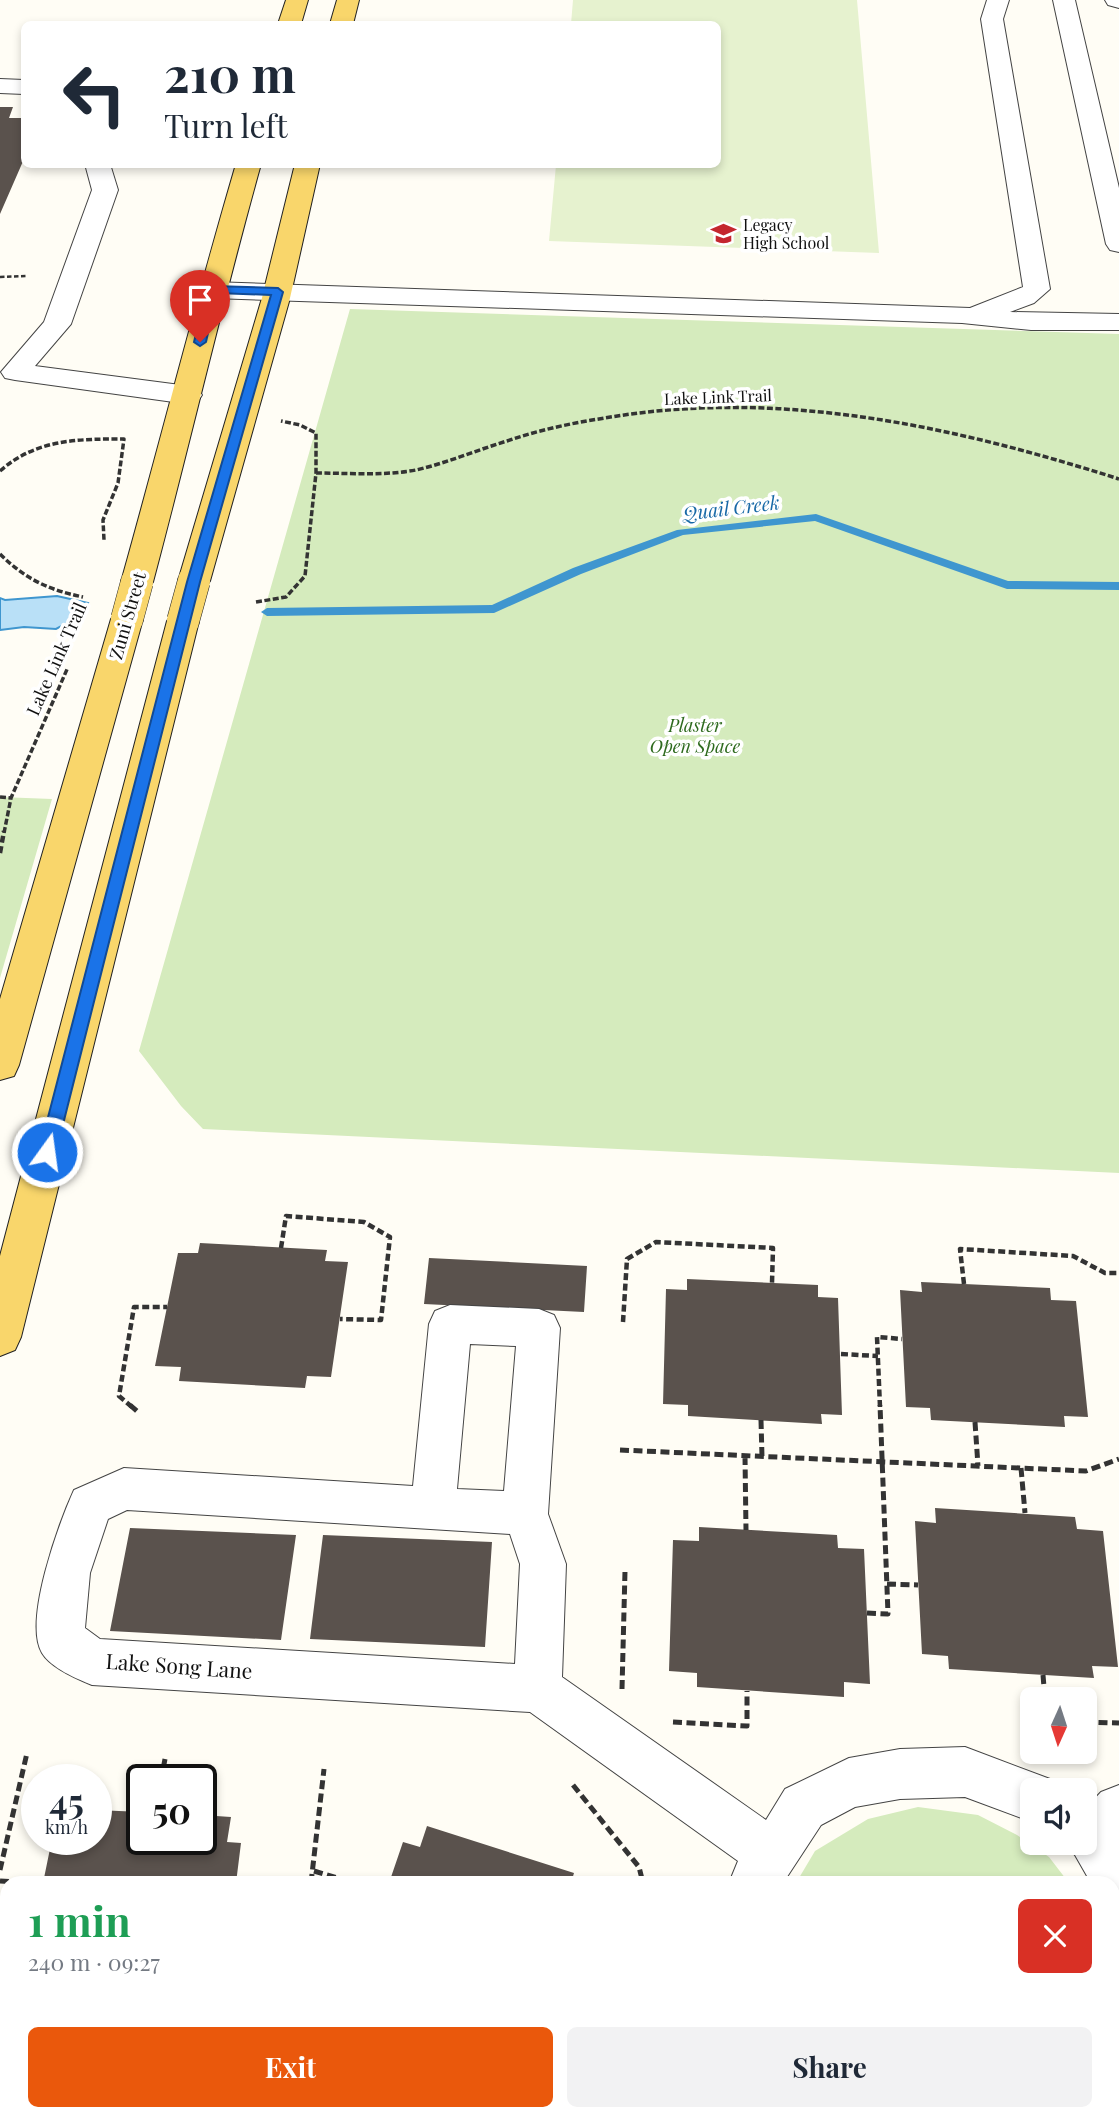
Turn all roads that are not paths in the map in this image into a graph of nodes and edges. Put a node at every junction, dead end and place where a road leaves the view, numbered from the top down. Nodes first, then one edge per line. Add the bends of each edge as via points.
1 (297, 0) edge
2 (348, 0) edge
3 (998, 0) edge
4 (1064, 0) edge
5 (291, 21) edge
6 (343, 21) edge
7 (0, 86) edge
8 (21, 87) edge
9 (98, 168) edge
10 (248, 168) edge
11 (307, 168) edge
12 (1119, 244) edge
13 (212, 290) junction
14 (278, 292) junction
15 (962, 315) junction
16 (1119, 322) edge
17 (7, 371) edge
18 (188, 396) junction
19 (0, 1065) edge
20 (0, 1337) edge
21 (433, 1509) junction
22 (525, 1514) junction
23 (538, 1689) junction
24 (1020, 1793) edge
25 (1099, 1826) edge
26 (762, 1869) edge
27 (1116, 1876) edge

1 - 5 main road
2 - 6 main road
3 - 15 street via 992,19 1037,289 1002,306
4 - 12 street
7 - 8 street
9 - 17 street via 105,190 57,324
10 - 13 main road, Zuni Street
11 - 14 main road
13 - 14 street
13 - 18 main road, Zuni Street
14 - 15 street
14 - 20 main road, bridge via 183,621
15 - 16 street
17 - 18 street
18 - 19 main road, Zuni Street, bridge
21 - 22 street, Lake Song Lane
21 - 22 street via 450,1324 538,1328
21 - 23 street, Lake Song Lane via 124,1489 90,1505 68,1573 60,1639 92,1662
22 - 23 street via 543,1564
23 - 26 street
24 - 26 street via 965,1772 900,1774 849,1783 803,1807
25 - 27 street

